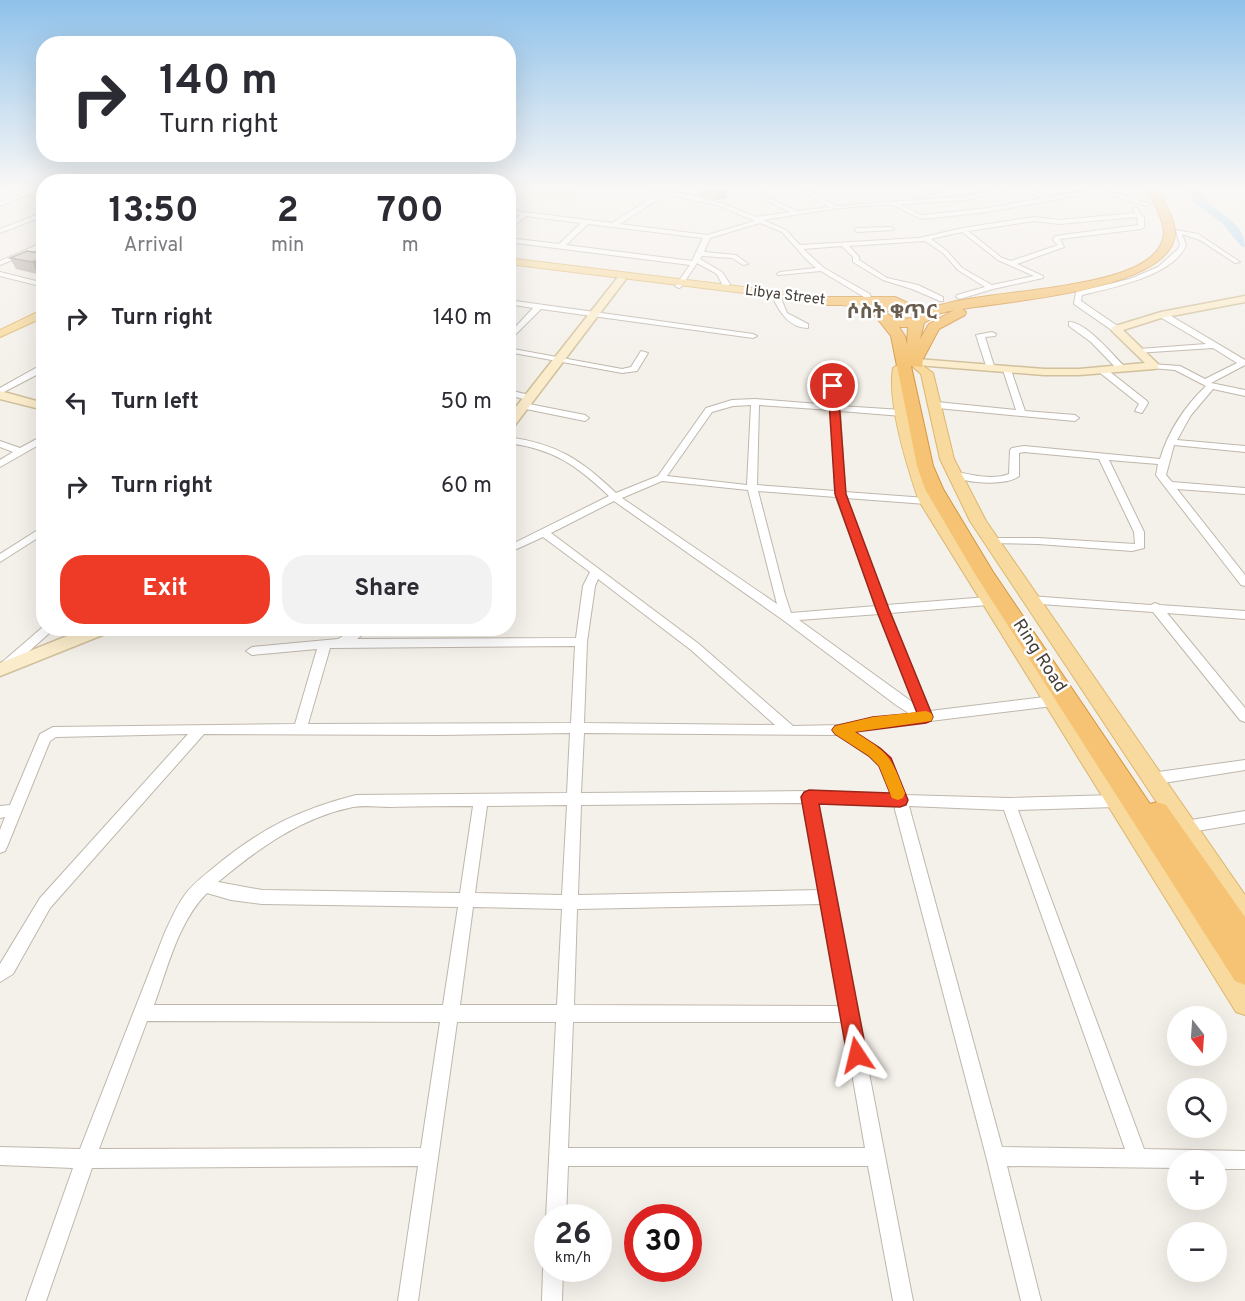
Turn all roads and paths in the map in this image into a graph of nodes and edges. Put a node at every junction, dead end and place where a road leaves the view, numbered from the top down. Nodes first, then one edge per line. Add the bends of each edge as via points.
1 (799, 247) edge
2 (35, 248) edge
3 (579, 248) edge
4 (702, 248) edge
5 (847, 248) edge
6 (939, 248) edge
7 (985, 248) edge
8 (1057, 248) edge
9 (1153, 248) edge
10 (1171, 248) edge
11 (1178, 248) edge
12 (1215, 248) edge
13 (1172, 251) junction
14 (696, 259) junction
15 (1237, 262) dead end
16 (0, 263) edge
17 (1013, 263) junction
18 (516, 264) edge
19 (516, 264) edge
20 (745, 264) dead end
21 (822, 269) junction
22 (0, 274) edge
23 (780, 274) dead end
24 (621, 279) junction
25 (36, 283) edge
26 (681, 284) junction
27 (724, 288) junction
28 (994, 293) junction
29 (980, 296) junction
30 (960, 297) junction
31 (777, 298) junction
32 (940, 298) junction
33 (1245, 299) edge
34 (869, 301) junction
35 (516, 303) edge
36 (829, 303) junction
37 (539, 306) junction
38 (36, 310) edge
39 (593, 313) junction
40 (882, 314) junction
41 (1163, 315) junction
42 (36, 316) edge
43 (917, 316) junction
44 (1072, 324) dead end
45 (805, 326) dead end
46 (0, 328) edge
47 (1116, 329) junction
48 (516, 331) edge
49 (0, 334) edge
50 (992, 334) dead end
51 (753, 336) dead end
52 (1212, 346) junction
53 (1139, 351) junction
54 (516, 352) edge
55 (644, 353) dead end
56 (911, 360) junction
57 (560, 361) junction
58 (1244, 362) edge
59 (833, 364) dead end
60 (1154, 366) junction
61 (1121, 368) junction
62 (991, 369) junction
63 (1008, 370) junction
64 (1102, 370) junction
65 (36, 372) edge
66 (1209, 384) junction
67 (0, 393) edge
68 (1245, 393) edge
69 (516, 396) edge
70 (527, 402) junction
71 (755, 402) junction
72 (36, 404) edge
73 (937, 405) junction
74 (834, 408) junction
75 (1139, 411) dead end
76 (902, 413) junction
77 (1021, 413) junction
78 (516, 416) edge
79 (585, 418) dead end
80 (1076, 418) dead end
81 (516, 441) edge
82 (1173, 442) junction
83 (36, 443) edge
84 (0, 444) edge
85 (1245, 449) edge
86 (21, 452) junction
87 (1103, 457) junction
88 (1164, 462) junction
89 (0, 464) edge
90 (952, 474) junction
91 (661, 478) junction
92 (1168, 485) junction
93 (752, 488) junction
94 (1245, 491) edge
95 (840, 494) junction
96 (615, 497) junction
97 (927, 501) junction
98 (544, 532) junction
99 (36, 534) edge
100 (990, 541) junction
101 (516, 546) edge
102 (0, 559) edge
103 (596, 571) junction
104 (1245, 582) edge
105 (1030, 600) junction
106 (988, 601) junction
107 (1155, 607) junction
108 (882, 609) junction
109 (1245, 615) edge
110 (787, 617) junction
111 (40, 636) edge
112 (84, 636) edge
113 (352, 636) edge
114 (581, 642) junction
115 (341, 643) junction
116 (325, 644) junction
117 (252, 651) dead end
118 (0, 670) edge
119 (1053, 701) junction
120 (926, 717) junction
121 (1245, 717) edge
122 (577, 728) junction
123 (201, 729) junction
124 (300, 729) junction
125 (789, 730) junction
126 (840, 730) junction
127 (1245, 765) edge
128 (1151, 779) junction
129 (809, 797) junction
130 (575, 798) junction
131 (900, 800) junction
132 (481, 801) junction
133 (1115, 801) junction
134 (1009, 804) junction
135 (16, 810) junction
136 (0, 812) edge
137 (1245, 817) edge
138 (1185, 827) junction
139 (0, 847) edge
140 (204, 885) junction
141 (828, 897) junction
142 (467, 899) junction
143 (570, 902) junction
144 (1245, 915) edge
145 (1245, 940) edge
146 (1245, 971) edge
147 (0, 974) edge
148 (1245, 1003) edge
149 (142, 1013) junction
150 (450, 1014) junction
151 (565, 1014) junction
152 (850, 1014) junction
153 (0, 1156) edge
154 (995, 1156) junction
155 (429, 1157) junction
156 (558, 1157) junction
157 (876, 1157) junction
158 (86, 1159) junction
159 (1138, 1159) junction
160 (1245, 1160) edge
161 (556, 1204) edge
162 (553, 1282) edge
163 (36, 1301) edge
164 (408, 1301) edge
165 (552, 1301) edge
166 (903, 1301) edge
167 (1031, 1301) edge

1 - 21 street
2 - 16 street
3 - 14 street
4 - 14 street
5 - 32 street via 855,261 885,279
6 - 28 street via 960,269
7 - 17 street
8 - 17 street
9 - 29 highway via 1139,261 1107,274
10 - 13 highway
11 - 13 street
12 - 15 street
13 - 28 highway via 1113,279
13 - 47 street via 1160,268 1146,275 1078,294 1077,303
14 - 20 street via 734,256
14 - 26 street
14 - 27 street via 720,273
17 - 28 street via 1040,278
18 - 26 main road, Libya Street
19 - 24 main road, Libya Street
21 - 23 street
21 - 34 street via 867,296
22 - 25 street
24 - 26 main road, Libya Street
24 - 39 street
26 - 27 main road, Libya Street
26 - 31 main road, Libya Street
27 - 36 main road, Libya Street
28 - 30 street
28 - 43 highway
28 - 56 highway via 940,323
29 - 30 highway
29 - 43 highway
30 - 32 highway
31 - 36 main road, Libya Street
31 - 45 street via 784,314
32 - 34 highway
33 - 41 street
34 - 36 highway
35 - 37 street
36 - 40 main road, Libya Street
36 - 56 highway via 881,323
37 - 39 street
37 - 48 street
38 - 46 main road
39 - 51 street
39 - 57 street
40 - 43 highway via 903,323
40 - 56 highway, Ring Road
41 - 47 street
41 - 52 street
42 - 49 main road
43 - 56 highway, Ring Road
44 - 61 street
47 - 53 street
50 - 62 street via 980,335
52 - 53 street
52 - 58 street
53 - 60 street
54 - 57 street
55 - 57 street via 634,369 622,371
56 - 62 street
56 - 73 main road via 927,373
56 - 76 main road via 899,368
56 - 145 highway, Ring Road via 935,458 953,501
56 - 146 highway, Ring Road via 925,466 934,489 985,574
57 - 70 street
58 - 66 street
59 - 74 street
60 - 61 street
60 - 66 street via 1177,368
61 - 64 street
62 - 63 street
63 - 64 street
63 - 77 street
64 - 75 street via 1144,403
65 - 67 street
66 - 68 street
66 - 82 street via 1181,420
67 - 72 street
69 - 70 street
70 - 78 street
70 - 79 street
71 - 74 street
71 - 91 street via 709,410
71 - 93 street
73 - 77 street
73 - 90 main road
74 - 76 street
74 - 95 street
76 - 97 main road
77 - 80 street
81 - 96 street via 556,452
82 - 85 street
82 - 88 street
83 - 86 street
84 - 86 street
86 - 89 street
87 - 88 street
87 - 90 street via 1015,450 1014,476 1009,479
87 - 100 street via 1139,532 1140,546
88 - 92 street via 1161,476
90 - 100 main road
91 - 93 street
91 - 96 street
92 - 94 street
92 - 104 street
93 - 95 street
93 - 110 street
95 - 97 street
95 - 108 street
96 - 98 street
96 - 110 street
97 - 106 main road
98 - 101 street
98 - 103 street
99 - 102 street
100 - 105 main road
103 - 114 street via 589,586
103 - 125 street via 695,647
105 - 107 street
105 - 128 main road
106 - 108 street
106 - 119 main road
107 - 109 street
107 - 121 street
108 - 110 street
108 - 120 street
110 - 120 street via 900,702
111 - 118 street
112 - 118 street
113 - 115 street
114 - 115 street
114 - 122 street
115 - 116 street
116 - 117 street
116 - 124 street
119 - 120 street
119 - 133 main road
120 - 126 street
122 - 124 street
122 - 125 street
122 - 130 street
123 - 124 street
123 - 135 street via 53,732 45,738
123 - 147 street via 45,903
125 - 126 street
126 - 131 street via 885,762
127 - 128 street
128 - 138 main road
129 - 130 street
129 - 131 street
129 - 141 street
130 - 132 street
130 - 143 street
131 - 134 street
131 - 154 street
132 - 140 street via 356,801 321,808 255,843
132 - 142 street
133 - 134 street
133 - 148 main road
134 - 159 street
135 - 136 street
135 - 139 street
137 - 138 street
138 - 144 main road
140 - 142 street via 262,897
140 - 149 street via 178,923
141 - 143 street
141 - 152 street
142 - 143 street
142 - 150 street
143 - 151 street
149 - 150 street
149 - 158 street
150 - 151 street
150 - 155 street
151 - 152 street
151 - 156 street
152 - 157 street
153 - 158 street
154 - 159 street
154 - 167 street
155 - 158 street
155 - 164 street
156 - 157 street
156 - 161 street
157 - 166 street
158 - 163 street
159 - 160 street
162 - 165 street

